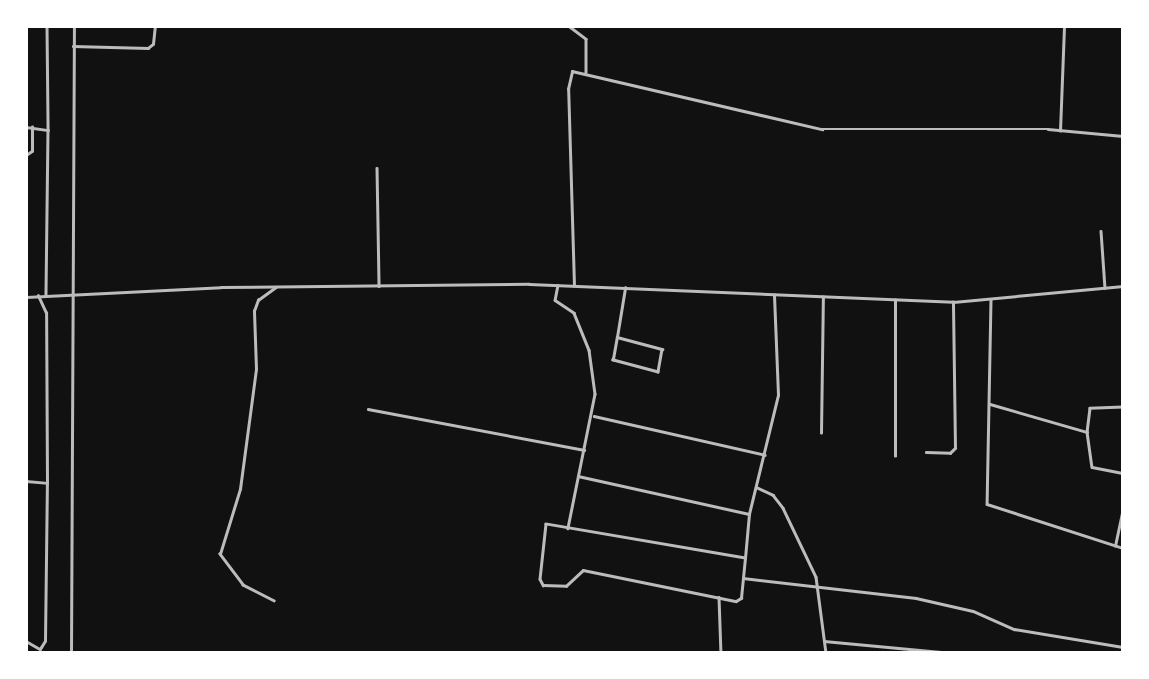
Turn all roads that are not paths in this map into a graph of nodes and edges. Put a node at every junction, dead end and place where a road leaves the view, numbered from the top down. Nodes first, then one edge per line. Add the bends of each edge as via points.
1 (47, 26) edge
2 (74, 26) edge
3 (155, 26) edge
4 (569, 26) edge
5 (1064, 26) edge
6 (73, 46) junction
7 (586, 72) junction
8 (26, 127) edge
9 (32, 127) junction
10 (48, 130) junction
11 (1060, 130) junction
12 (1123, 136) edge
13 (26, 155) edge
14 (377, 168) dead end
15 (1101, 231) dead end
16 (558, 285) junction
17 (379, 286) junction
18 (574, 286) junction
19 (1123, 286) edge
20 (276, 287) junction
21 (625, 288) junction
22 (1105, 288) junction
23 (74, 294) junction
24 (774, 295) junction
25 (38, 296) junction
26 (46, 296) junction
27 (26, 297) edge
28 (823, 297) junction
29 (895, 300) junction
30 (990, 300) junction
31 (953, 302) junction
32 (616, 337) junction
33 (990, 404) junction
34 (1123, 407) edge
35 (368, 409) dead end
36 (593, 416) junction
37 (1087, 432) junction
38 (821, 433) dead end
39 (584, 450) junction
40 (926, 452) dead end
41 (765, 455) junction
42 (895, 456) dead end
43 (1123, 474) edge
44 (578, 476) junction
45 (26, 480) edge
46 (47, 483) junction
47 (756, 487) junction
48 (1123, 509) edge
49 (750, 514) junction
50 (568, 528) junction
51 (1115, 546) junction
52 (1123, 548) edge
53 (745, 558) junction
54 (743, 578) junction
55 (819, 586) junction
56 (719, 598) junction
57 (274, 601) dead end
58 (26, 641) edge
59 (824, 641) junction
60 (1123, 647) edge
61 (70, 653) edge
62 (721, 653) edge
63 (826, 653) edge
64 (952, 653) edge

1 - 10 street
2 - 6 street
3 - 6 street via 153,44 148,48
4 - 7 street via 586,39
5 - 11 street
6 - 23 street
7 - 11 street via 822,129
7 - 18 street via 568,74
8 - 9 street
9 - 10 street
9 - 13 street via 32,151
10 - 26 street
11 - 12 street
14 - 17 street
15 - 22 street
16 - 17 street
16 - 18 street
16 - 36 street via 555,300 576,317 591,358
17 - 20 street
18 - 21 street
19 - 22 street
20 - 23 street
20 - 57 street via 258,300 254,311 256,369 240,489 220,554 243,585
21 - 24 street
21 - 32 street
22 - 30 street
23 - 26 street
23 - 61 street
24 - 28 street
24 - 41 street via 780,369
25 - 26 street
25 - 27 street
25 - 46 street via 46,313
28 - 29 street
28 - 38 street
29 - 31 street
29 - 42 street
30 - 31 street
30 - 33 street
31 - 40 street via 955,448 950,453
32 - 32 street via 614,362 658,372 662,349
33 - 37 street
33 - 51 street via 989,506
34 - 37 street via 1090,408
35 - 39 street
36 - 39 street
36 - 41 street
37 - 43 street via 1092,467
39 - 44 street
41 - 47 street
44 - 49 street
44 - 50 street
45 - 46 street
46 - 58 street via 46,641 40,649
47 - 49 street
47 - 55 street via 773,495 783,508
48 - 51 street
49 - 53 street
50 - 53 street
50 - 56 street via 546,524 541,550 543,584 566,586 583,570
51 - 52 street
53 - 54 street
54 - 55 street
54 - 56 street via 738,600
55 - 59 street
55 - 60 street via 952,605 1014,629
56 - 62 street
59 - 63 street
59 - 64 street

